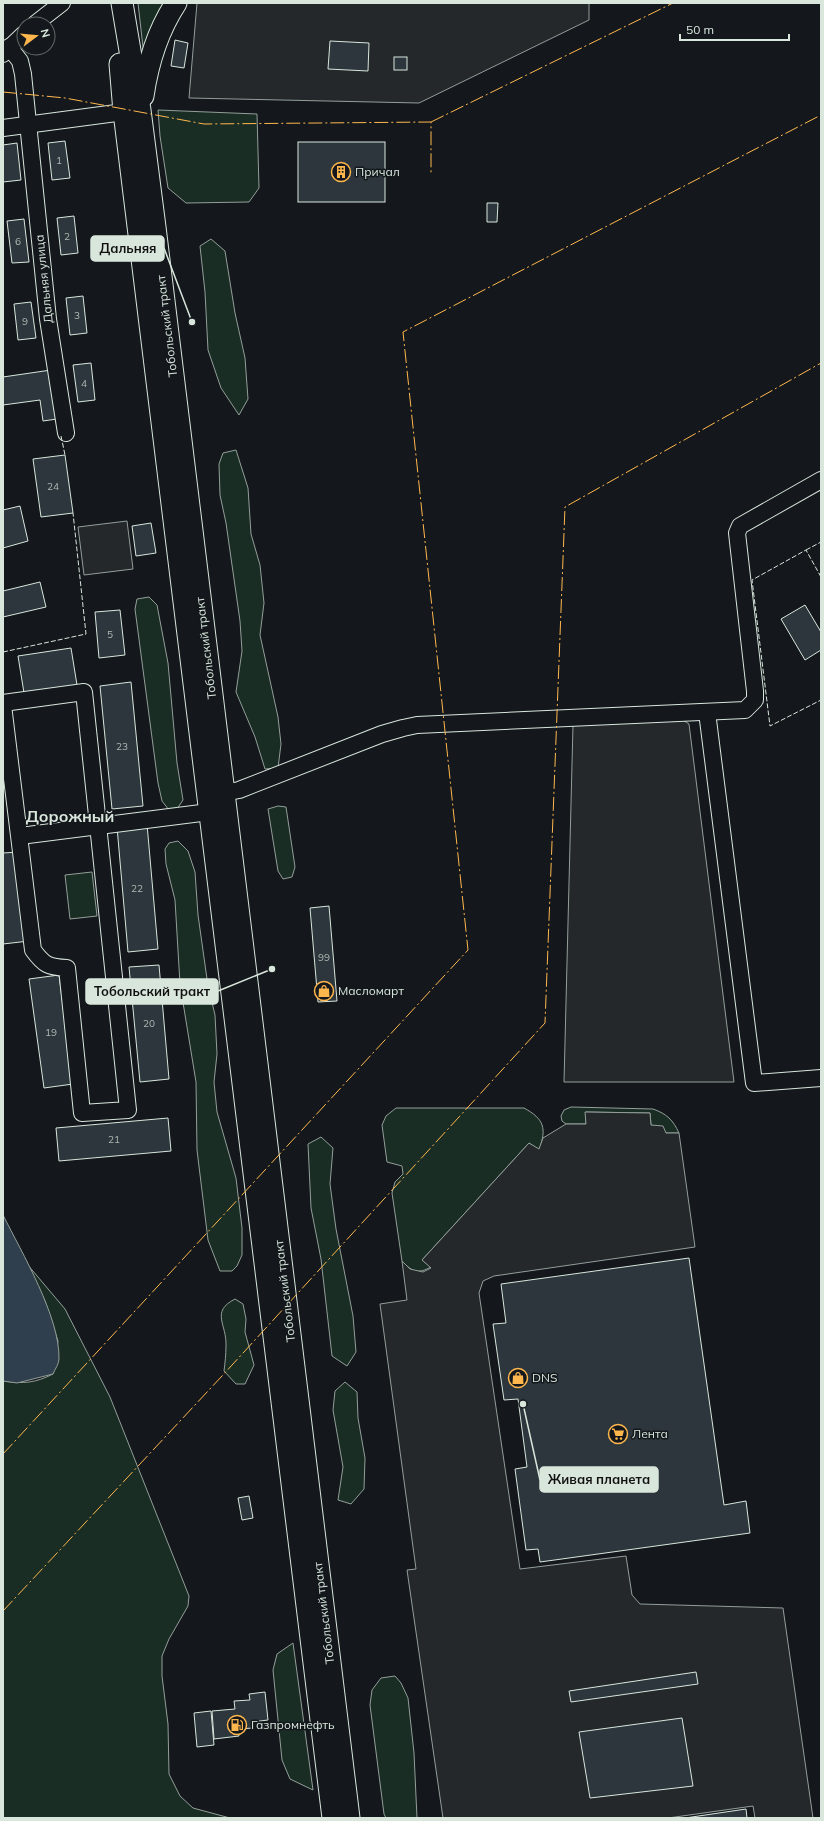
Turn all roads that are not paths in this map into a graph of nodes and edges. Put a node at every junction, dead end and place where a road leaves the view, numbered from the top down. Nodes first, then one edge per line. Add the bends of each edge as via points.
1 (62, 3) edge
2 (118, 3) edge
3 (122, 3) edge
4 (176, 3) edge
5 (45, 16) edge
6 (16, 42) edge
7 (6, 51) edge
8 (132, 111) junction
9 (28, 124) junction
10 (3, 128) edge
11 (170, 419) junction
12 (66, 433) dead end
13 (821, 480) edge
14 (3, 704) edge
15 (707, 712) junction
16 (224, 793) junction
17 (209, 812) junction
18 (99, 825) junction
19 (20, 836) junction
20 (821, 1078) edge
21 (333, 1818) edge
22 (349, 1818) edge

1 - 5 street
2 - 8 main road, Тобольский тракт
3 - 8 main road, Тобольский тракт
4 - 8 main road via 161,28
6 - 7 street
7 - 9 street, Дальняя улица via 20,61
8 - 9 street
8 - 11 main road, Тобольский тракт
9 - 10 street
9 - 12 street, Дальняя улица via 48,319
11 - 16 main road, Тобольский тракт
11 - 17 main road, Тобольский тракт
13 - 15 street via 740,526 737,533 755,700 745,710
14 - 18 street via 84,692
14 - 19 street
15 - 16 street via 417,725 382,734 239,790
15 - 20 street via 754,1083
16 - 22 main road, Тобольский тракт
17 - 18 street
17 - 21 main road, Тобольский тракт
18 - 19 street
18 - 19 street via 128,1110 82,1113 67,968 55,968 45,964 33,950

